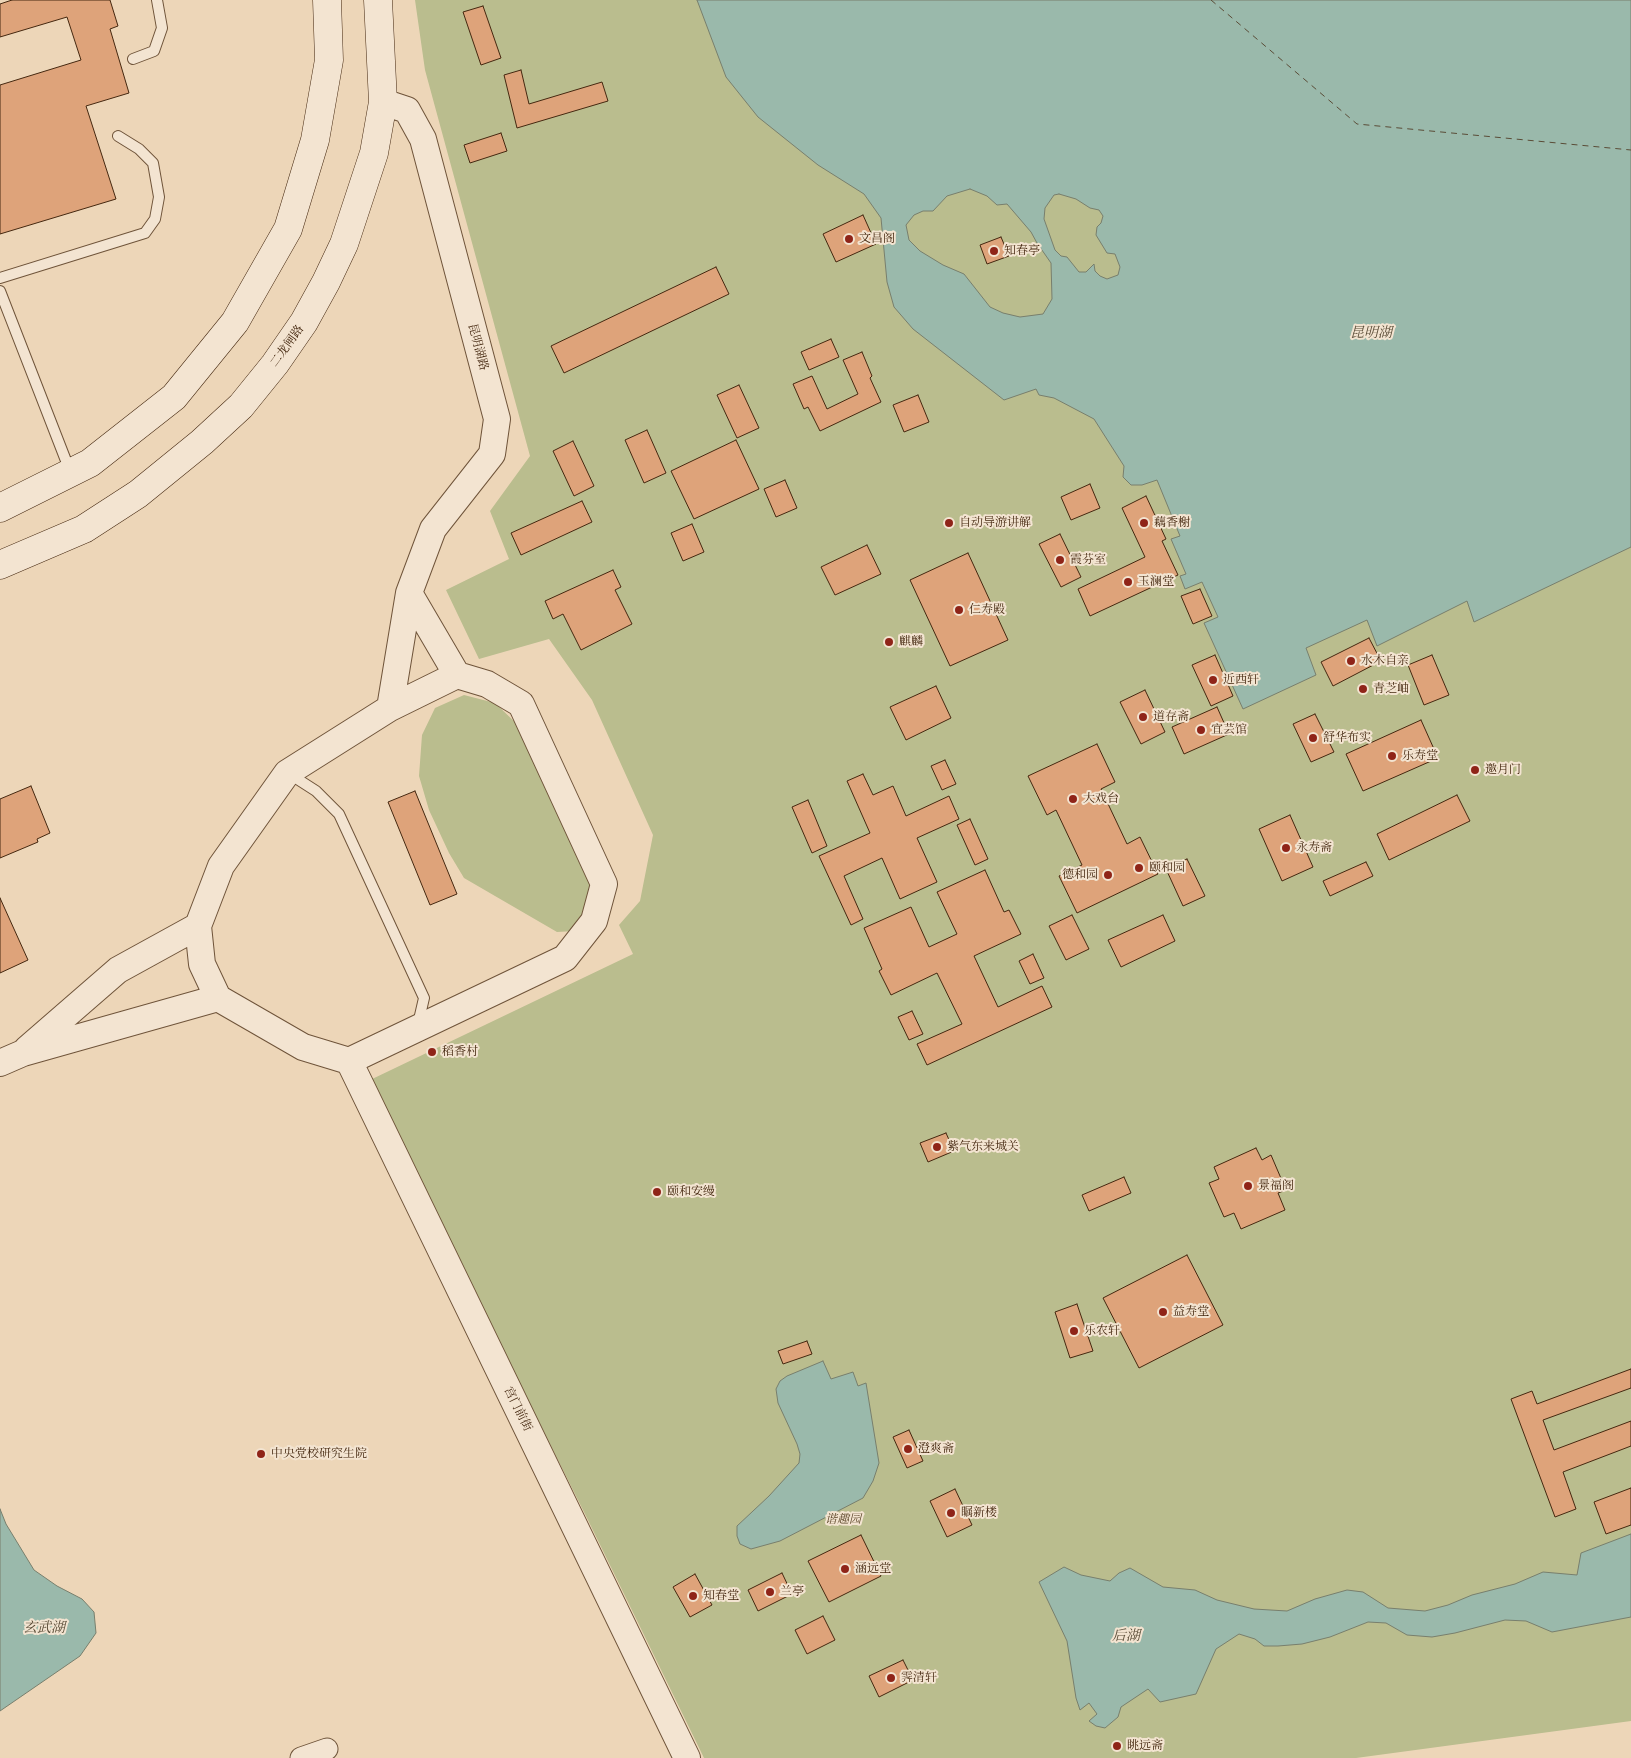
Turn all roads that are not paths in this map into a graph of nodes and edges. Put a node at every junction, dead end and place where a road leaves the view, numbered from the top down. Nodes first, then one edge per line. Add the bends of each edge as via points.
1 (157, 0) edge
2 (327, 0) edge
3 (378, 0) edge
4 (133, 59) dead end
5 (383, 102) junction
6 (118, 136) dead end
7 (0, 278) edge
8 (0, 291) edge
9 (71, 472) junction
10 (0, 508) edge
11 (0, 565) edge
12 (409, 593) junction
13 (457, 675) junction
14 (390, 708) junction
15 (287, 773) junction
16 (198, 926) junction
17 (218, 998) junction
18 (417, 1028) junction
19 (12, 1058) edge
20 (349, 1061) junction
21 (327, 1749) dead end
22 (301, 1758) edge
23 (687, 1758) edge

1 - 4 lane via 162,28 154,51
2 - 9 main road via 329,60 315,140 288,229 235,322 174,397 90,463
3 - 5 main road, 二龙闸路
5 - 11 main road, 二龙闸路 via 374,153 344,244 304,322 241,406 138,494 84,529
5 - 12 street, 昆明湖路 via 407,110 423,139 497,419 492,454 432,529
6 - 7 lane via 140,149 153,163 158,197 155,218 145,233
8 - 9 lane
9 - 10 main road
12 - 13 street
12 - 14 street, 昆明湖路
13 - 14 street
13 - 18 street via 486,684 521,704 604,884 594,921 565,958
14 - 15 street
15 - 16 street via 221,866
15 - 18 lane via 316,791 339,814 424,998
16 - 17 street via 202,964
16 - 19 street via 118,970
17 - 19 street
17 - 20 street via 303,1047
18 - 20 street
20 - 23 street, 宫门前街
21 - 22 street

